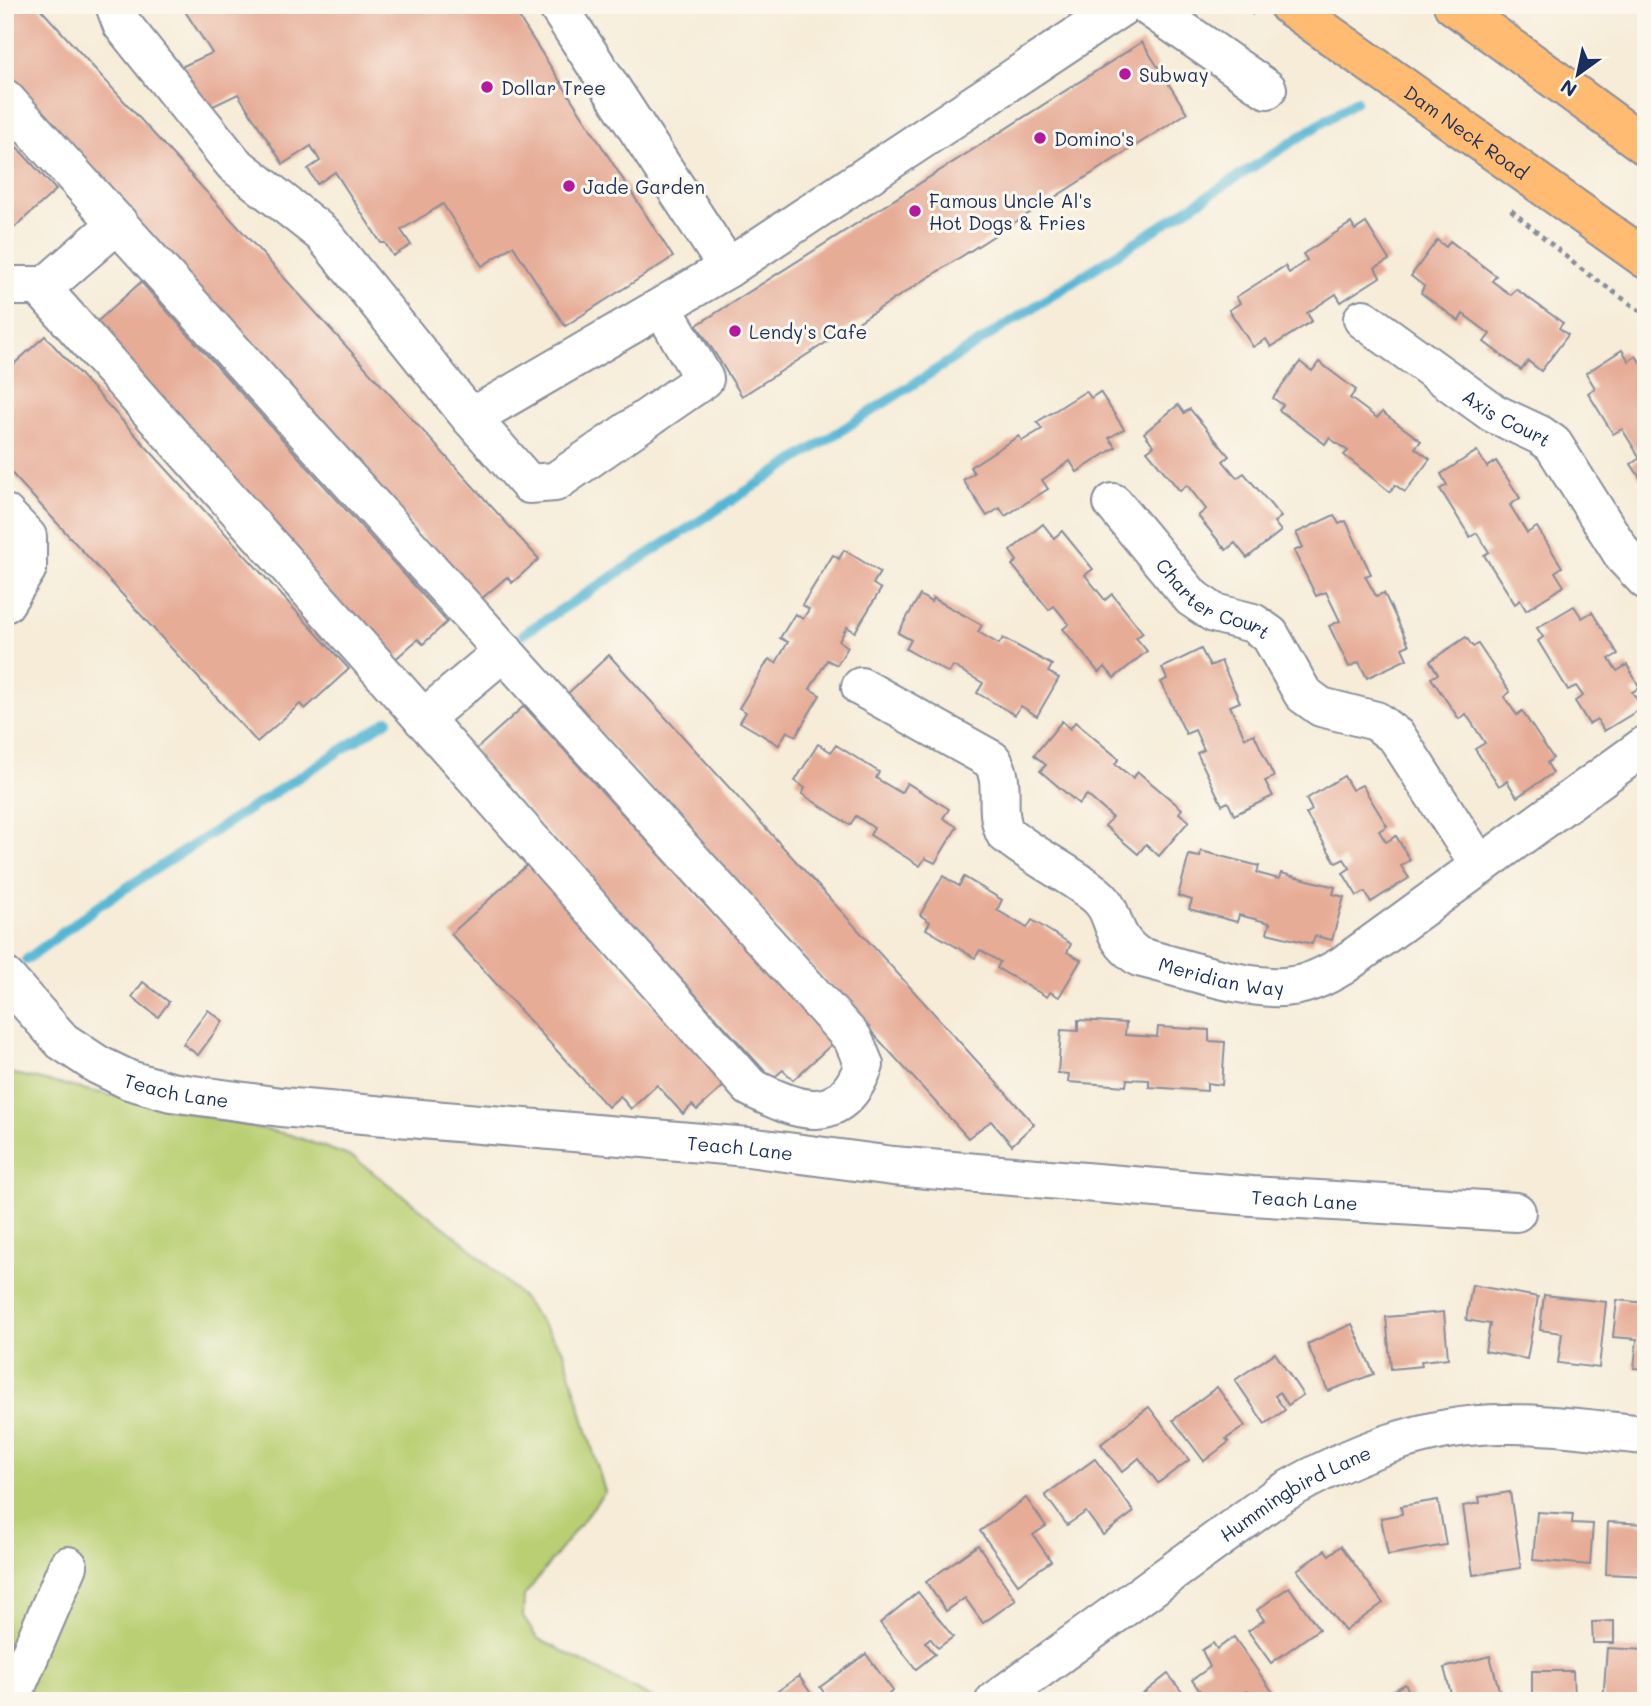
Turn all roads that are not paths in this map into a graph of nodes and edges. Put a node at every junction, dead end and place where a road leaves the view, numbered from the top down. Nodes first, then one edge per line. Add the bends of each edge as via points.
1 (115, 5) edge
2 (556, 5) edge
3 (1124, 5) edge
4 (1146, 5) edge
5 (1288, 5) edge
6 (1453, 5) edge
7 (1267, 89) dead end
8 (5, 99) edge
9 (1646, 146) edge
10 (118, 223) junction
11 (1646, 259) edge
12 (728, 268) junction
13 (5, 286) edge
14 (45, 286) junction
15 (662, 307) junction
16 (1363, 318) dead end
17 (471, 418) junction
18 (1113, 503) dead end
19 (5, 514) edge
20 (1646, 580) edge
21 (5, 603) edge
22 (504, 651) junction
23 (861, 687) dead end
24 (423, 719) junction
25 (1646, 745) edge
26 (1480, 866) junction
27 (5, 977) edge
28 (1516, 1212) dead end
29 (1646, 1435) edge
30 (68, 1566) dead end
31 (10, 1701) edge
32 (995, 1701) edge

1 - 17 street via 122,24 234,164 323,234
2 - 12 street
3 - 12 street
4 - 7 street
5 - 11 main road, Dam Neck Road
6 - 9 main road
8 - 10 street
10 - 14 street
10 - 22 street
12 - 15 street
13 - 14 street
14 - 24 street via 42,289
15 - 17 street
15 - 17 street via 704,379 555,482 529,484
16 - 20 street, Axis Court via 1493,413 1553,444 1625,558
18 - 26 street, Charter Court via 1192,598 1214,613 1253,623 1270,635 1303,694 1321,707 1376,721 1397,737
19 - 21 street via 27,537 27,568
22 - 24 street
22 - 24 street via 853,1039 864,1065 855,1089 834,1107 813,1110 783,1104 750,1087
23 - 26 street, Meridian Way via 992,760 1000,774 998,817 1005,833 1098,897 1109,912 1115,934 1139,957 1262,987 1292,986 1342,967
25 - 26 street, Meridian Way
27 - 28 street, Teach Lane via 62,1041 129,1080 171,1092 281,1107 748,1147 893,1166
29 - 32 street, Hummingbird Lane via 1490,1424 1434,1431 1369,1449 1279,1495
30 - 31 street

